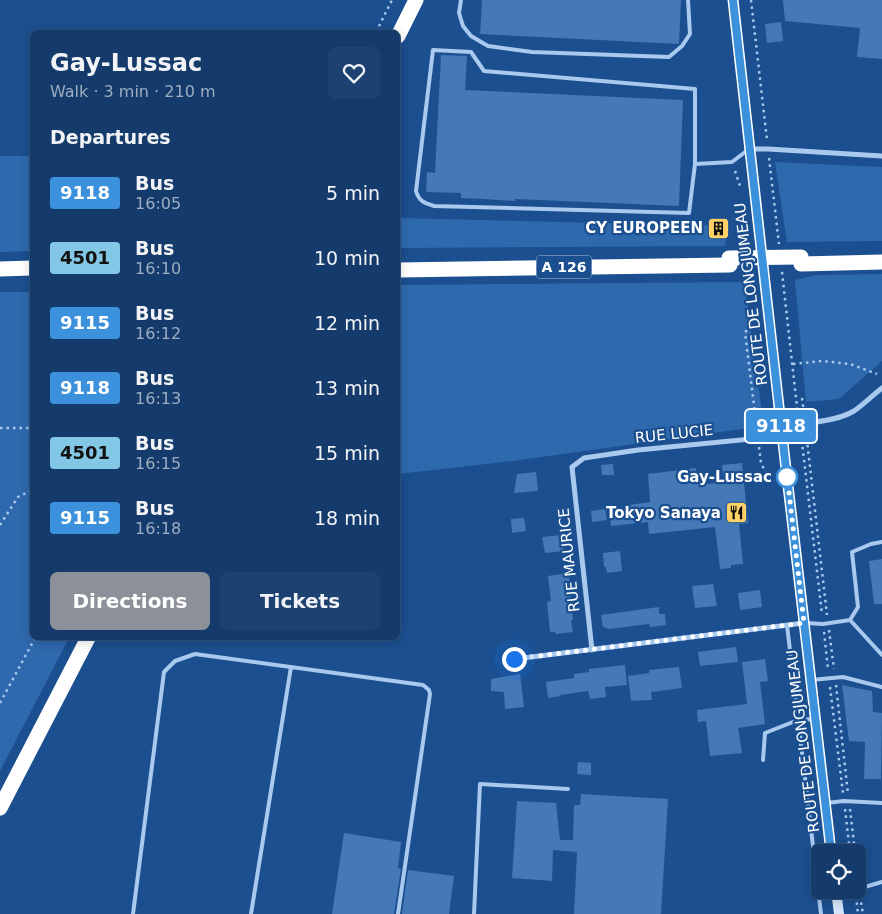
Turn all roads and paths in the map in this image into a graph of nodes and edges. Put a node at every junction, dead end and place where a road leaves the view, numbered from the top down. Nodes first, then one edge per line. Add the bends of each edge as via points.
1 (392, 0) edge
2 (416, 0) edge
3 (460, 0) edge
4 (688, 0) edge
5 (733, 0) edge
6 (377, 30) edge
7 (400, 32) edge
8 (750, 149) junction
9 (882, 156) edge
10 (732, 162) junction
11 (695, 164) junction
12 (743, 194) dead end
13 (882, 256) edge
14 (801, 260) junction
15 (730, 261) junction
16 (400, 262) edge
17 (882, 262) edge
18 (30, 268) edge
19 (0, 269) edge
20 (400, 270) edge
21 (30, 275) edge
22 (0, 276) edge
23 (756, 313) dead end
24 (792, 364) dead end
25 (877, 374) dead end
26 (882, 388) edge
27 (781, 425) junction
28 (0, 428) edge
29 (30, 428) edge
30 (782, 436) junction
31 (758, 439) junction
32 (572, 467) joint
33 (770, 482) dead end
34 (30, 491) edge
35 (0, 525) edge
36 (882, 542) edge
37 (850, 620) junction
38 (804, 623) junction
39 (787, 625) junction
40 (34, 640) edge
41 (87, 640) edge
42 (592, 650) junction
43 (882, 655) edge
44 (514, 659) dead end
45 (291, 667) junction
46 (812, 680) junction
47 (882, 687) edge
48 (0, 703) edge
49 (816, 718) junction
50 (798, 720) junction
51 (763, 760) dead end
52 (568, 789) dead end
53 (826, 803) junction
54 (882, 803) edge
55 (0, 808) edge
56 (830, 844) edge
57 (882, 882) edge
58 (866, 887) edge
59 (837, 899) edge
60 (856, 899) edge
61 (133, 914) edge
62 (251, 914) edge
63 (398, 914) edge
64 (474, 914) edge
65 (821, 914) edge
66 (840, 914) edge
67 (858, 914) edge

1 - 6 path
2 - 7 highway
3 - 4 lane via 459,14 463,26 470,36 488,46 532,52 669,57 690,34
5 - 8 street, ROUTE DE LONGJUMEAU
8 - 9 street
8 - 10 lane
8 - 27 street, ROUTE DE LONGJUMEAU
10 - 11 lane
10 - 12 path
11 - 11 lane via 689,213 425,204 416,191 433,50 471,52 484,71 695,89
13 - 14 highway, A 126
14 - 15 highway, A 126
14 - 17 highway, A 126
15 - 16 highway, A 126
15 - 20 highway, A 126
18 - 19 highway
21 - 22 highway
23 - 31 path via 745,333
24 - 25 path via 822,361 850,364
26 - 27 street via 854,411 806,424
27 - 30 street, ROUTE DE LONGJUMEAU
28 - 29 path
30 - 31 street, RUE LUCIE
30 - 38 street, ROUTE DE LONGJUMEAU
31 - 32 street, RUE LUCIE via 584,458
31 - 33 path via 761,463
32 - 42 street, RUE MAURICE
34 - 35 path via 18,497
36 - 37 lane via 852,552 858,607
37 - 38 lane
37 - 43 lane
38 - 39 street
38 - 46 street, ROUTE DE LONGJUMEAU
39 - 42 street
39 - 50 lane
40 - 48 path
41 - 55 highway
42 - 44 street
45 - 61 lane via 195,654 175,661 164,672
45 - 62 lane
45 - 63 lane via 423,685 429,690
46 - 47 lane via 843,678
46 - 49 street, ROUTE DE LONGJUMEAU
49 - 50 lane
49 - 53 street, ROUTE DE LONGJUMEAU
50 - 51 lane via 765,733
50 - 65 lane
52 - 64 lane via 480,784
53 - 54 lane
53 - 56 street, ROUTE DE LONGJUMEAU
57 - 58 lane
59 - 66 street
60 - 67 path

